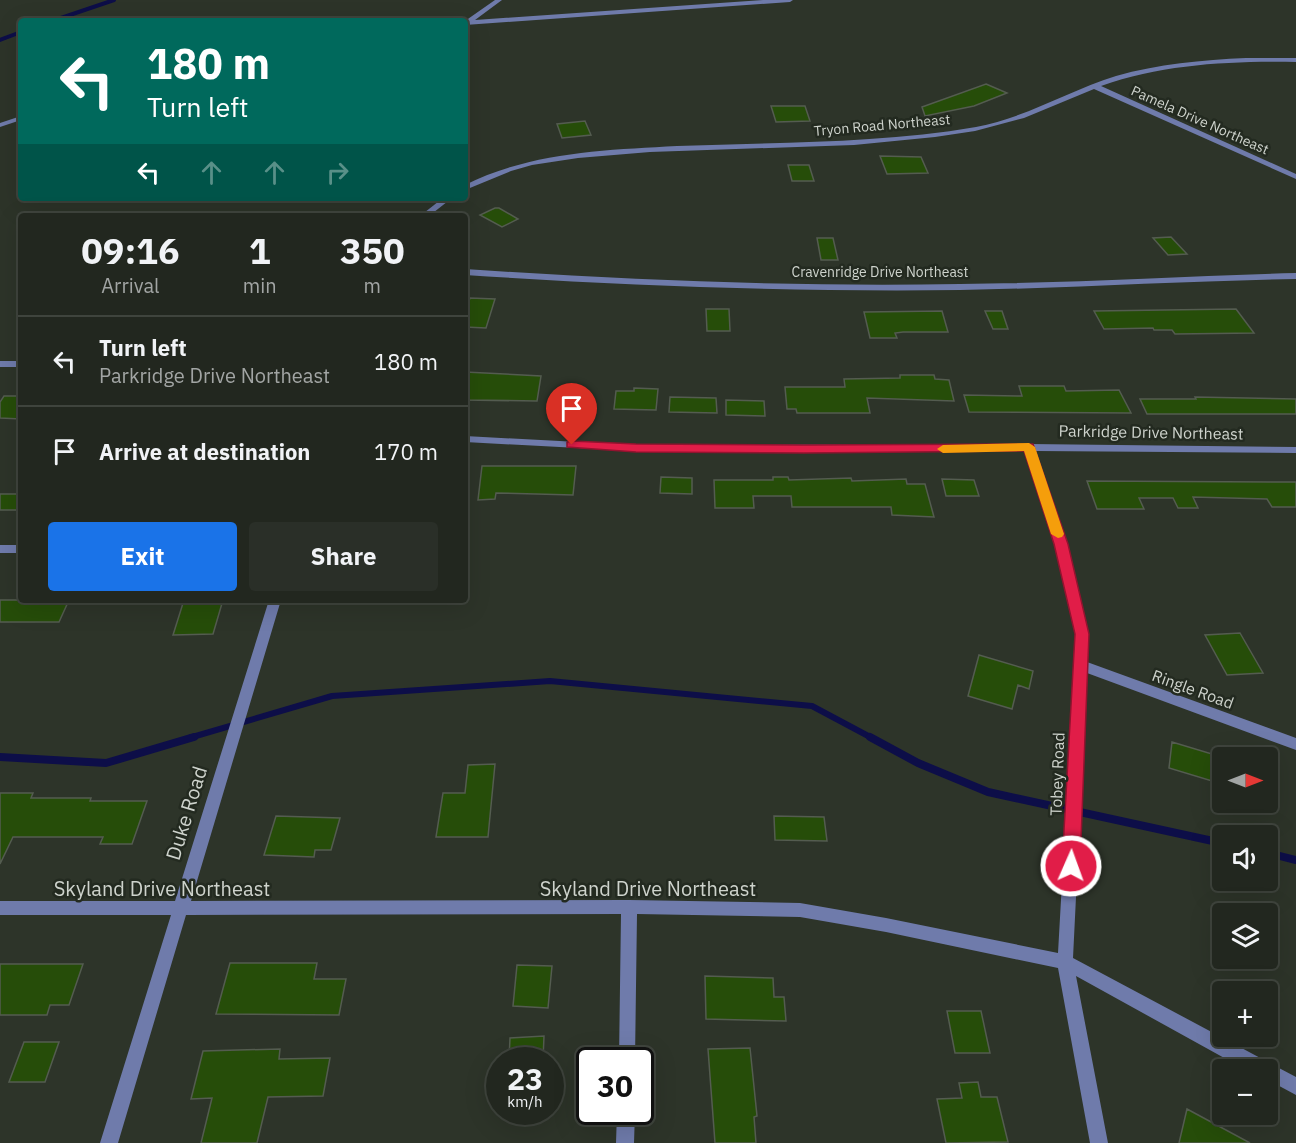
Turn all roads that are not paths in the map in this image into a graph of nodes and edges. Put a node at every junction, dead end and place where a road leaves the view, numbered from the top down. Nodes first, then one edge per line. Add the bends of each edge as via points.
1 (499, 0) edge
2 (790, 0) edge
3 (468, 22) edge
4 (468, 23) edge
5 (1296, 60) edge
6 (1094, 86) junction
7 (18, 119) edge
8 (0, 125) edge
9 (1296, 177) edge
10 (468, 186) edge
11 (444, 201) edge
12 (428, 213) edge
13 (468, 272) edge
14 (1296, 276) edge
15 (0, 364) edge
16 (18, 364) edge
17 (468, 439) edge
18 (1029, 447) junction
19 (1296, 450) edge
20 (0, 549) edge
21 (18, 549) edge
22 (273, 603) edge
23 (1080, 665) junction
24 (1296, 744) edge
25 (629, 907) junction
26 (0, 908) edge
27 (179, 909) junction
28 (1065, 962) junction
29 (627, 1047) edge
30 (1246, 1059) edge
31 (1278, 1076) edge
32 (1296, 1086) edge
33 (626, 1125) edge
34 (109, 1143) edge
35 (626, 1143) edge
36 (1099, 1143) edge

1 - 3 street
2 - 4 street
5 - 6 street, Tryon Road Northeast via 1198,64 1134,74
6 - 9 street, Pamela Drive Northeast
6 - 10 street, Tryon Road Northeast via 1011,120 978,129 891,140 605,153 526,162 490,173
7 - 8 street
11 - 12 street
13 - 14 street, Cravenridge Drive Northeast via 844,287 1098,284
15 - 16 street
17 - 18 street, Parkridge Drive Northeast via 636,448
18 - 19 street, Parkridge Drive Northeast
18 - 23 street, Tobey Road via 1061,544 1082,634
20 - 21 street
22 - 27 street, Duke Road
23 - 24 street, Ringle Road
23 - 28 street, Tobey Road
25 - 27 street, Skyland Drive Northeast
25 - 28 street, Skyland Drive Northeast via 800,910
25 - 29 street
26 - 27 street, Skyland Drive Northeast
27 - 34 street, Duke Road
28 - 30 street, Skyland Drive Northeast
28 - 36 street, Tobey Road
31 - 32 street, Skyland Drive Northeast
33 - 35 street

